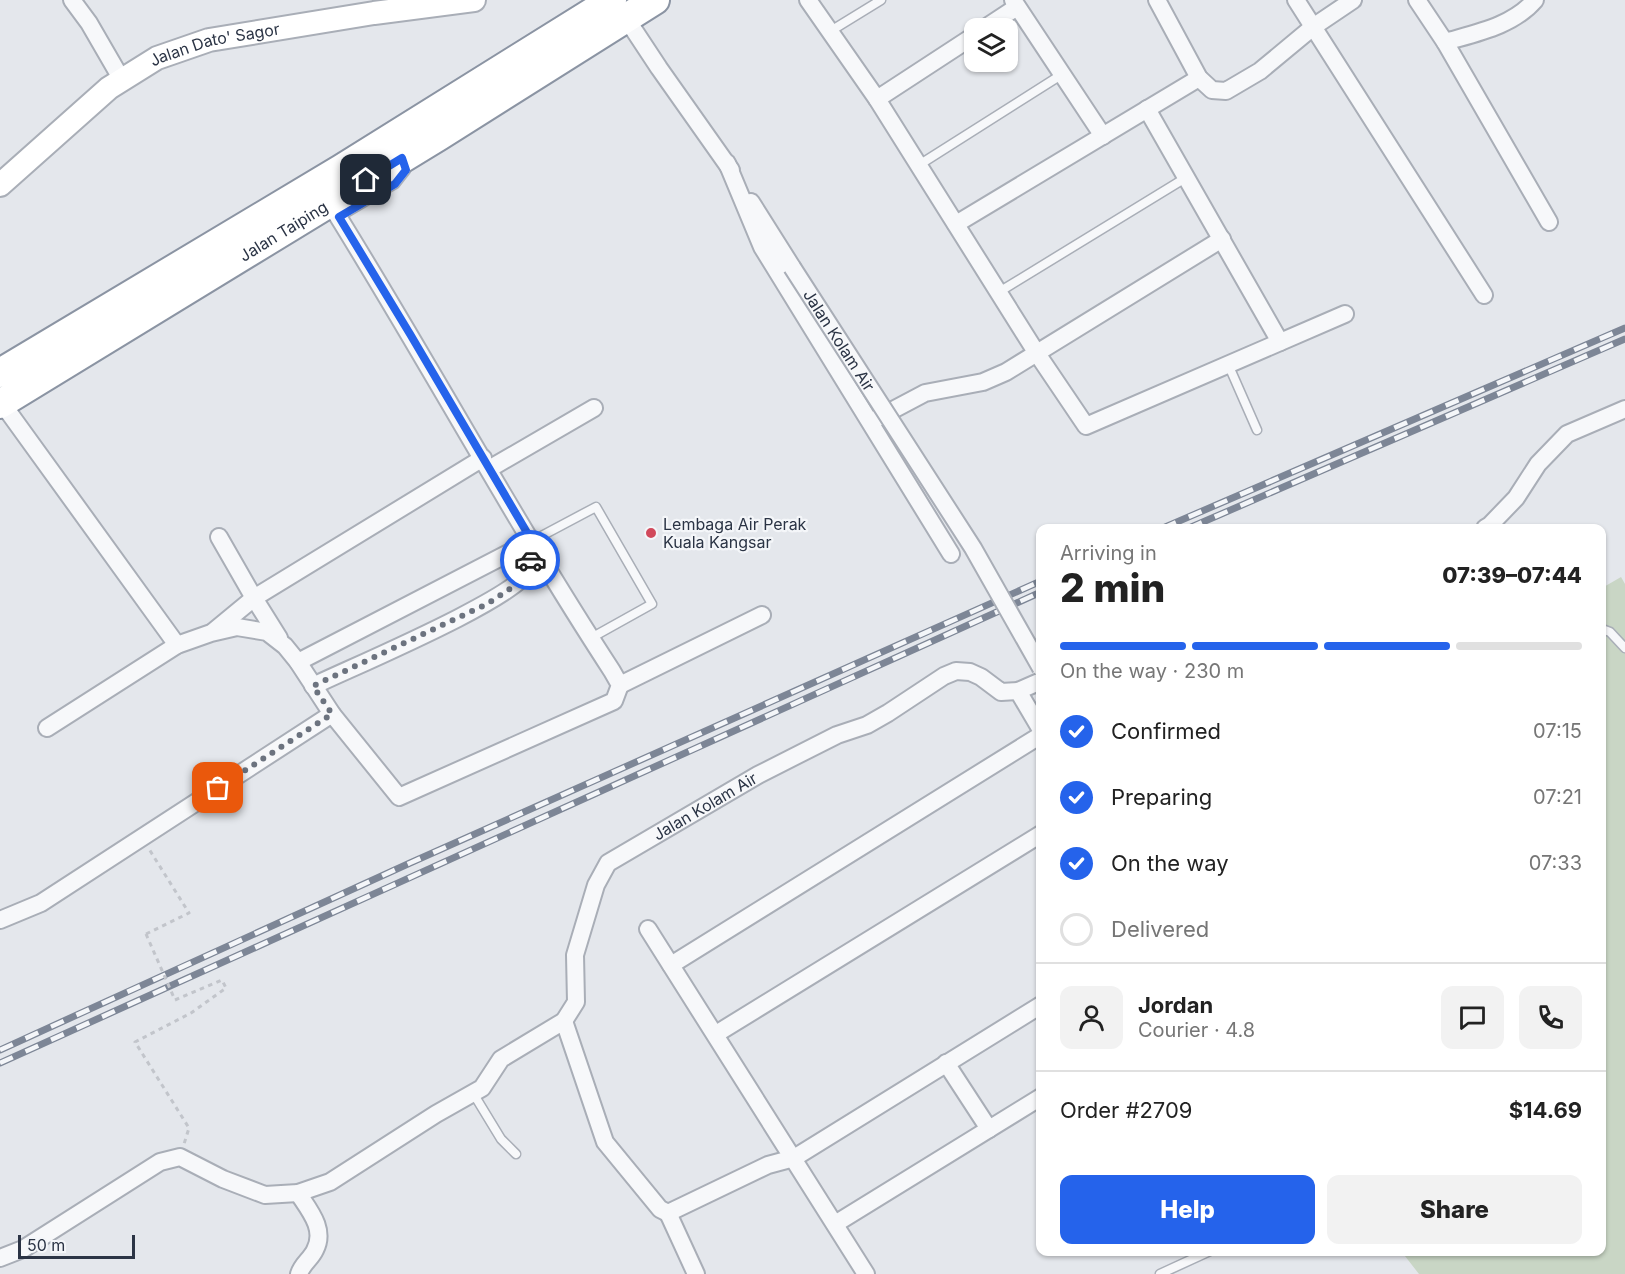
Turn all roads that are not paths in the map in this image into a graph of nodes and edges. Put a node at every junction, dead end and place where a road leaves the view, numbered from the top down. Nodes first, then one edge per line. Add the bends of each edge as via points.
1 (72, 0) edge
2 (474, 0) edge
3 (655, 0) edge
4 (808, 0) edge
5 (881, 0) edge
6 (1157, 0) edge
7 (1296, 0) edge
8 (1353, 0) edge
9 (1417, 0) edge
10 (1535, 0) edge
11 (1015, 4) edge
12 (398, 5) edge
13 (619, 9) edge
14 (998, 18) edge
15 (1314, 27) junction
16 (829, 32) junction
17 (964, 42) edge
18 (1445, 42) junction
19 (1061, 75) junction
20 (1199, 78) junction
21 (122, 80) junction
22 (877, 99) junction
23 (1147, 109) junction
24 (1103, 136) junction
25 (726, 163) junction
26 (919, 165) junction
27 (1187, 177) junction
28 (0, 185) edge
29 (278, 207) junction
30 (334, 210) junction
31 (1549, 222) dead end
32 (956, 224) junction
33 (1222, 239) junction
34 (999, 292) junction
35 (1484, 296) dead end
36 (1345, 314) dead end
37 (1280, 342) junction
38 (1036, 352) junction
39 (1228, 364) junction
40 (0, 373) edge
41 (1, 403) edge
42 (594, 408) dead end
43 (1625, 409) edge
44 (870, 423) junction
45 (1257, 430) dead end
46 (486, 464) junction
47 (1491, 524) edge
48 (219, 537) dead end
49 (532, 541) junction
50 (951, 554) dead end
51 (254, 598) junction
52 (762, 615) dead end
53 (1606, 630) edge
54 (211, 633) junction
55 (591, 638) junction
56 (177, 645) junction
57 (285, 646) junction
58 (1625, 648) edge
59 (1036, 659) edge
60 (298, 663) junction
61 (1036, 683) edge
62 (620, 685) junction
63 (313, 686) junction
64 (1018, 691) junction
65 (332, 714) junction
66 (1036, 722) edge
67 (47, 728) dead end
68 (1036, 738) edge
69 (1036, 837) edge
70 (0, 920) edge
71 (648, 929) dead end
72 (672, 965) junction
73 (1036, 1008) edge
74 (564, 1021) junction
75 (716, 1034) junction
76 (946, 1063) junction
77 (473, 1093) junction
78 (1036, 1100) edge
79 (989, 1129) junction
80 (516, 1154) dead end
81 (794, 1158) junction
82 (298, 1193) junction
83 (668, 1213) junction
84 (835, 1224) junction
85 (1199, 1256) edge
86 (0, 1258) edge
87 (299, 1274) edge
88 (696, 1274) edge
89 (866, 1274) edge
90 (1160, 1274) edge

1 - 21 street
2 - 12 main road, Jalan Dato' Sagor
3 - 13 highway, Jalan Taiping
4 - 16 street
5 - 16 lane
6 - 20 street
7 - 15 street
8 - 15 street
9 - 18 street
10 - 18 street via 1517,17
11 - 14 street
11 - 19 street
12 - 21 main road, Jalan Dato' Sagor via 209,40 157,58
13 - 25 street, Jalan Kolam Air
13 - 29 highway, Jalan Taiping via 580,20
13 - 30 highway, Jalan Taiping via 402,158
15 - 20 street via 1260,71 1226,91 1212,90
15 - 35 street
16 - 22 street
17 - 22 street
18 - 31 street
19 - 24 street
19 - 26 lane
20 - 23 street
21 - 28 main road, Jalan Dato' Sagor
22 - 26 street
23 - 24 street
23 - 27 street
24 - 32 street
25 - 44 street via 762,247
25 - 59 street, Jalan Kolam Air, bridge via 973,548
26 - 32 street
27 - 33 street
27 - 34 lane
29 - 30 highway via 308,200
29 - 40 highway, Jalan Taiping
30 - 41 highway, Jalan Taiping
30 - 46 street
32 - 34 street
33 - 37 street
33 - 38 street
34 - 38 street
36 - 37 street
37 - 39 street
38 - 39 street via 1086,426
38 - 44 street via 983,382 925,393
39 - 45 lane
41 - 56 street
42 - 46 street
43 - 47 street via 1567,434
44 - 50 street
46 - 49 street
46 - 51 street
48 - 51 street
49 - 55 street
49 - 55 lane via 596,507 652,604
49 - 60 street
49 - 63 street via 530,569 516,585 487,604
51 - 54 street
51 - 57 street
52 - 62 street
53 - 58 lane
54 - 56 street
54 - 57 street via 237,627 267,632
55 - 62 street
56 - 67 street
57 - 60 street
60 - 63 street
61 - 64 street
62 - 65 street via 614,701 399,797
63 - 65 street
64 - 66 street
64 - 74 street, Jalan Kolam Air via 1001,692 970,672 944,676 867,725 837,735 758,775 608,863 596,885 575,955 576,1002
65 - 70 street via 41,903
68 - 72 street
69 - 75 street
71 - 72 street
72 - 75 street
73 - 76 street
74 - 77 street via 501,1059 482,1088
74 - 83 street via 605,1142 660,1209
75 - 81 street
76 - 79 street
76 - 81 street
77 - 80 lane via 495,1131
77 - 82 street via 330,1182
78 - 79 street
79 - 84 street
81 - 83 street via 768,1165
81 - 84 street
82 - 86 street via 265,1195 180,1157 160,1162 23,1249
82 - 87 street via 320,1236
83 - 88 street
84 - 89 street
85 - 90 lane

